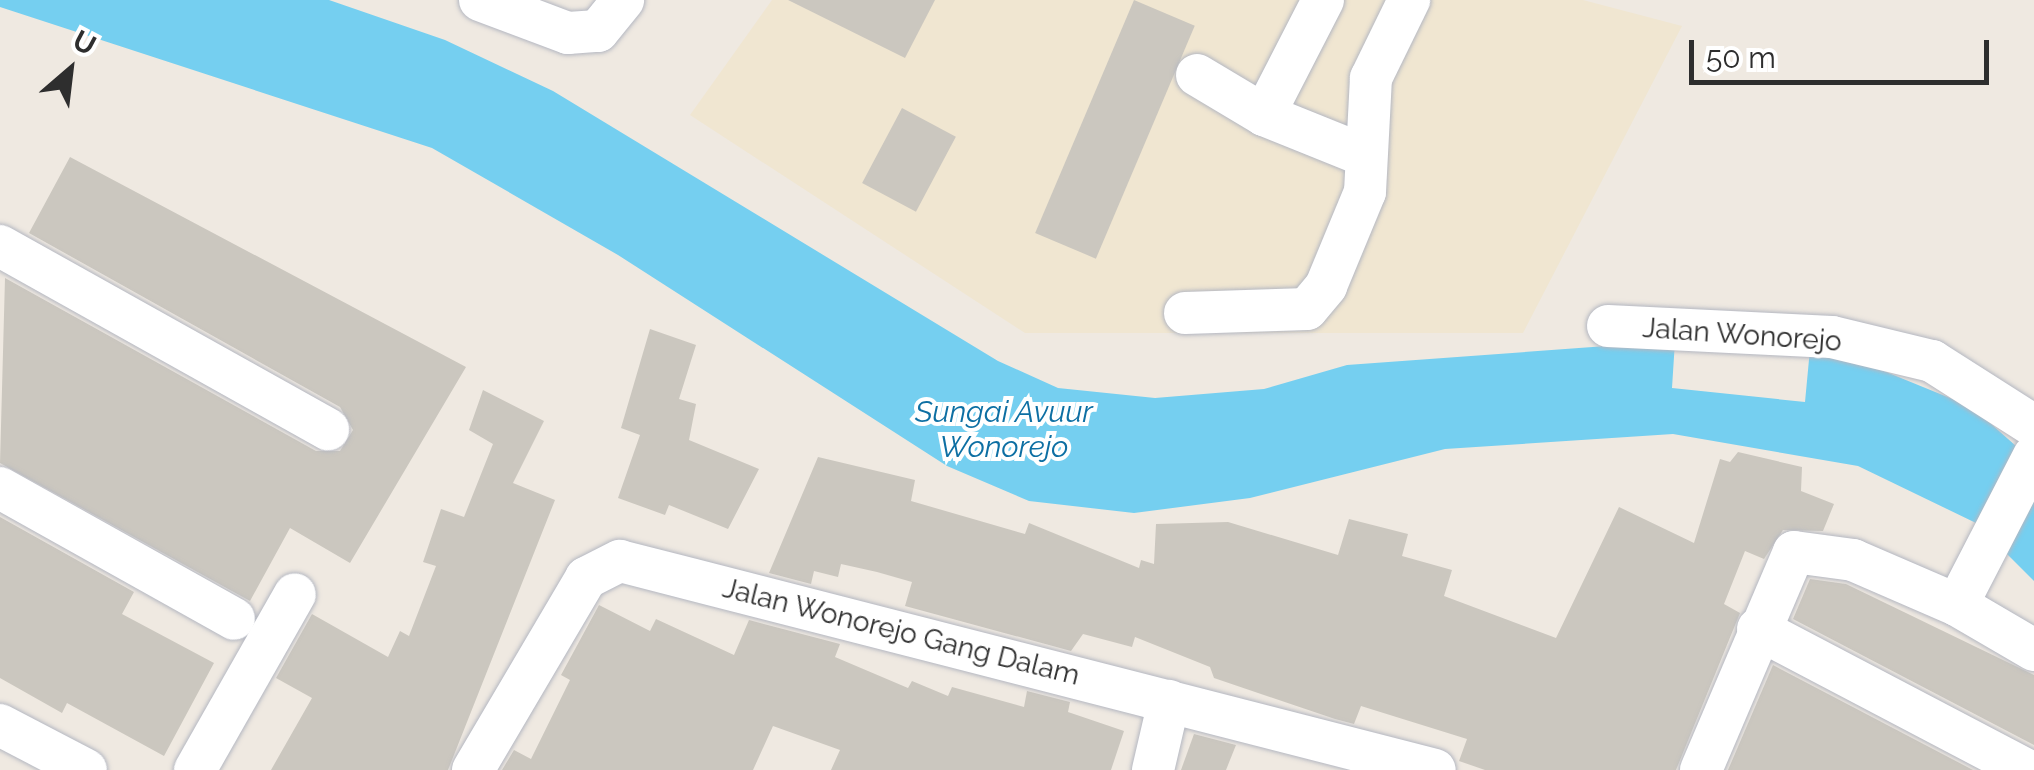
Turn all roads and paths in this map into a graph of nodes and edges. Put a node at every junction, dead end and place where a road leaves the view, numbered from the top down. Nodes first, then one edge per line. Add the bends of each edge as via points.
1 (480, 0) edge
2 (624, 0) edge
3 (1323, 0) edge
4 (1409, 0) edge
5 (1197, 76) dead end
6 (1264, 115) junction
7 (1362, 154) junction
8 (0, 246) edge
9 (1185, 313) dead end
10 (1608, 326) dead end
11 (2034, 426) edge
12 (328, 430) dead end
13 (2034, 456) edge
14 (0, 488) edge
15 (295, 594) dead end
16 (1958, 605) junction
17 (234, 619) dead end
18 (1758, 629) junction
19 (2034, 650) edge
20 (1169, 701) junction
21 (0, 725) edge
22 (86, 770) edge
23 (195, 770) edge
24 (473, 770) edge
25 (1154, 770) edge
26 (1434, 770) edge
27 (1701, 770) edge
28 (2026, 770) edge

1 - 2 street via 550,26 598,31
3 - 6 street
4 - 7 street via 1371,78
5 - 6 street
6 - 7 street
7 - 9 street via 1365,192 1326,286 1307,309
8 - 12 street
10 - 11 street, Jalan Wonorejo via 1832,337 1932,361
13 - 16 street
14 - 17 street
15 - 23 street
16 - 18 street via 1853,560 1803,549 1785,562
16 - 19 street
18 - 27 street
18 - 28 street
20 - 24 street, Jalan Wonorejo Gang Dalam via 620,561 586,578
20 - 25 street
20 - 26 street, Jalan Wonorejo Gang Dalam
21 - 22 street

